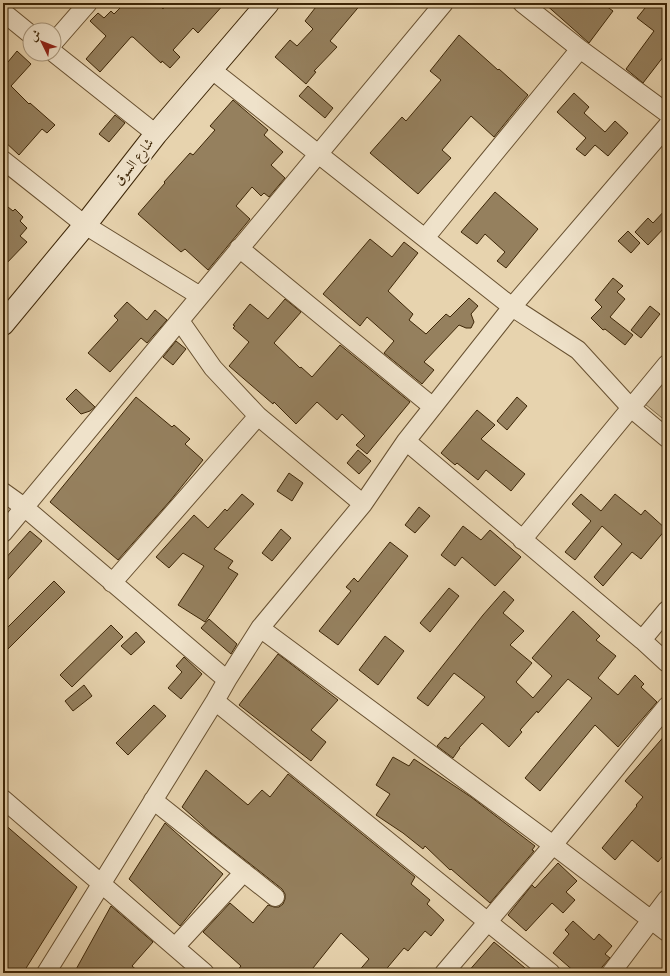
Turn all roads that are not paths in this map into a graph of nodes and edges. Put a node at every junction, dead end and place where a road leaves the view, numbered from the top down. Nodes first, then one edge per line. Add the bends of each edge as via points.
1 (88, 3) edge
2 (268, 3) edge
3 (444, 3) edge
4 (522, 3) edge
5 (3, 12) edge
6 (22, 27) edge
7 (62, 33) edge
8 (580, 49) junction
9 (62, 59) edge
10 (212, 70) junction
11 (667, 113) edge
12 (667, 126) edge
13 (156, 134) junction
14 (318, 155) junction
15 (3, 160) edge
16 (85, 225) junction
17 (425, 238) junction
18 (240, 248) junction
19 (200, 296) junction
20 (512, 307) junction
21 (180, 321) junction
22 (3, 324) edge
23 (667, 364) edge
24 (433, 407) junction
25 (631, 408) junction
26 (258, 416) junction
27 (667, 438) edge
28 (406, 441) junction
29 (3, 492) edge
30 (363, 504) junction
31 (24, 507) junction
32 (3, 533) edge
33 (522, 540) junction
34 (112, 582) junction
35 (667, 610) edge
36 (260, 628) junction
37 (642, 640) junction
38 (667, 663) edge
39 (227, 680) junction
40 (215, 701) junction
41 (667, 706) edge
42 (3, 799) edge
43 (153, 800) junction
44 (554, 845) junction
45 (244, 872) junction
46 (100, 884) junction
47 (275, 897) dead end
48 (667, 898) edge
49 (651, 920) junction
50 (487, 922) junction
51 (667, 932) edge
52 (175, 947) junction
53 (46, 973) edge
54 (205, 973) edge
55 (444, 973) edge
56 (550, 973) edge
57 (611, 973) edge

1 - 7 street
2 - 10 street, شارع السوق
3 - 14 street
4 - 8 street
5 - 6 street
8 - 11 street
8 - 17 street
9 - 13 street
10 - 13 street, شارع السوق
10 - 14 street
12 - 20 street
13 - 16 street, شارع السوق
14 - 17 street
14 - 18 street
15 - 16 street
16 - 19 street
16 - 22 street, شارع السوق
17 - 20 street
18 - 19 street
18 - 24 street
19 - 21 street
20 - 24 street
20 - 25 street via 578,350
21 - 26 street via 212,368
21 - 31 street
23 - 25 street
24 - 28 street
25 - 27 street
25 - 33 street
26 - 30 street
26 - 34 street
28 - 30 street
28 - 33 street
29 - 31 street
30 - 36 street
31 - 32 street
31 - 34 street
33 - 37 street
34 - 39 street
35 - 37 street
36 - 39 street
36 - 44 street
37 - 38 street
39 - 40 street
40 - 43 street
40 - 50 street
41 - 44 street
42 - 46 street
43 - 45 street
43 - 46 street
44 - 49 street
44 - 50 street
45 - 47 street
45 - 52 street
46 - 52 street
46 - 53 street
48 - 49 street
49 - 51 street
49 - 57 street
50 - 55 street
50 - 56 street
52 - 54 street

